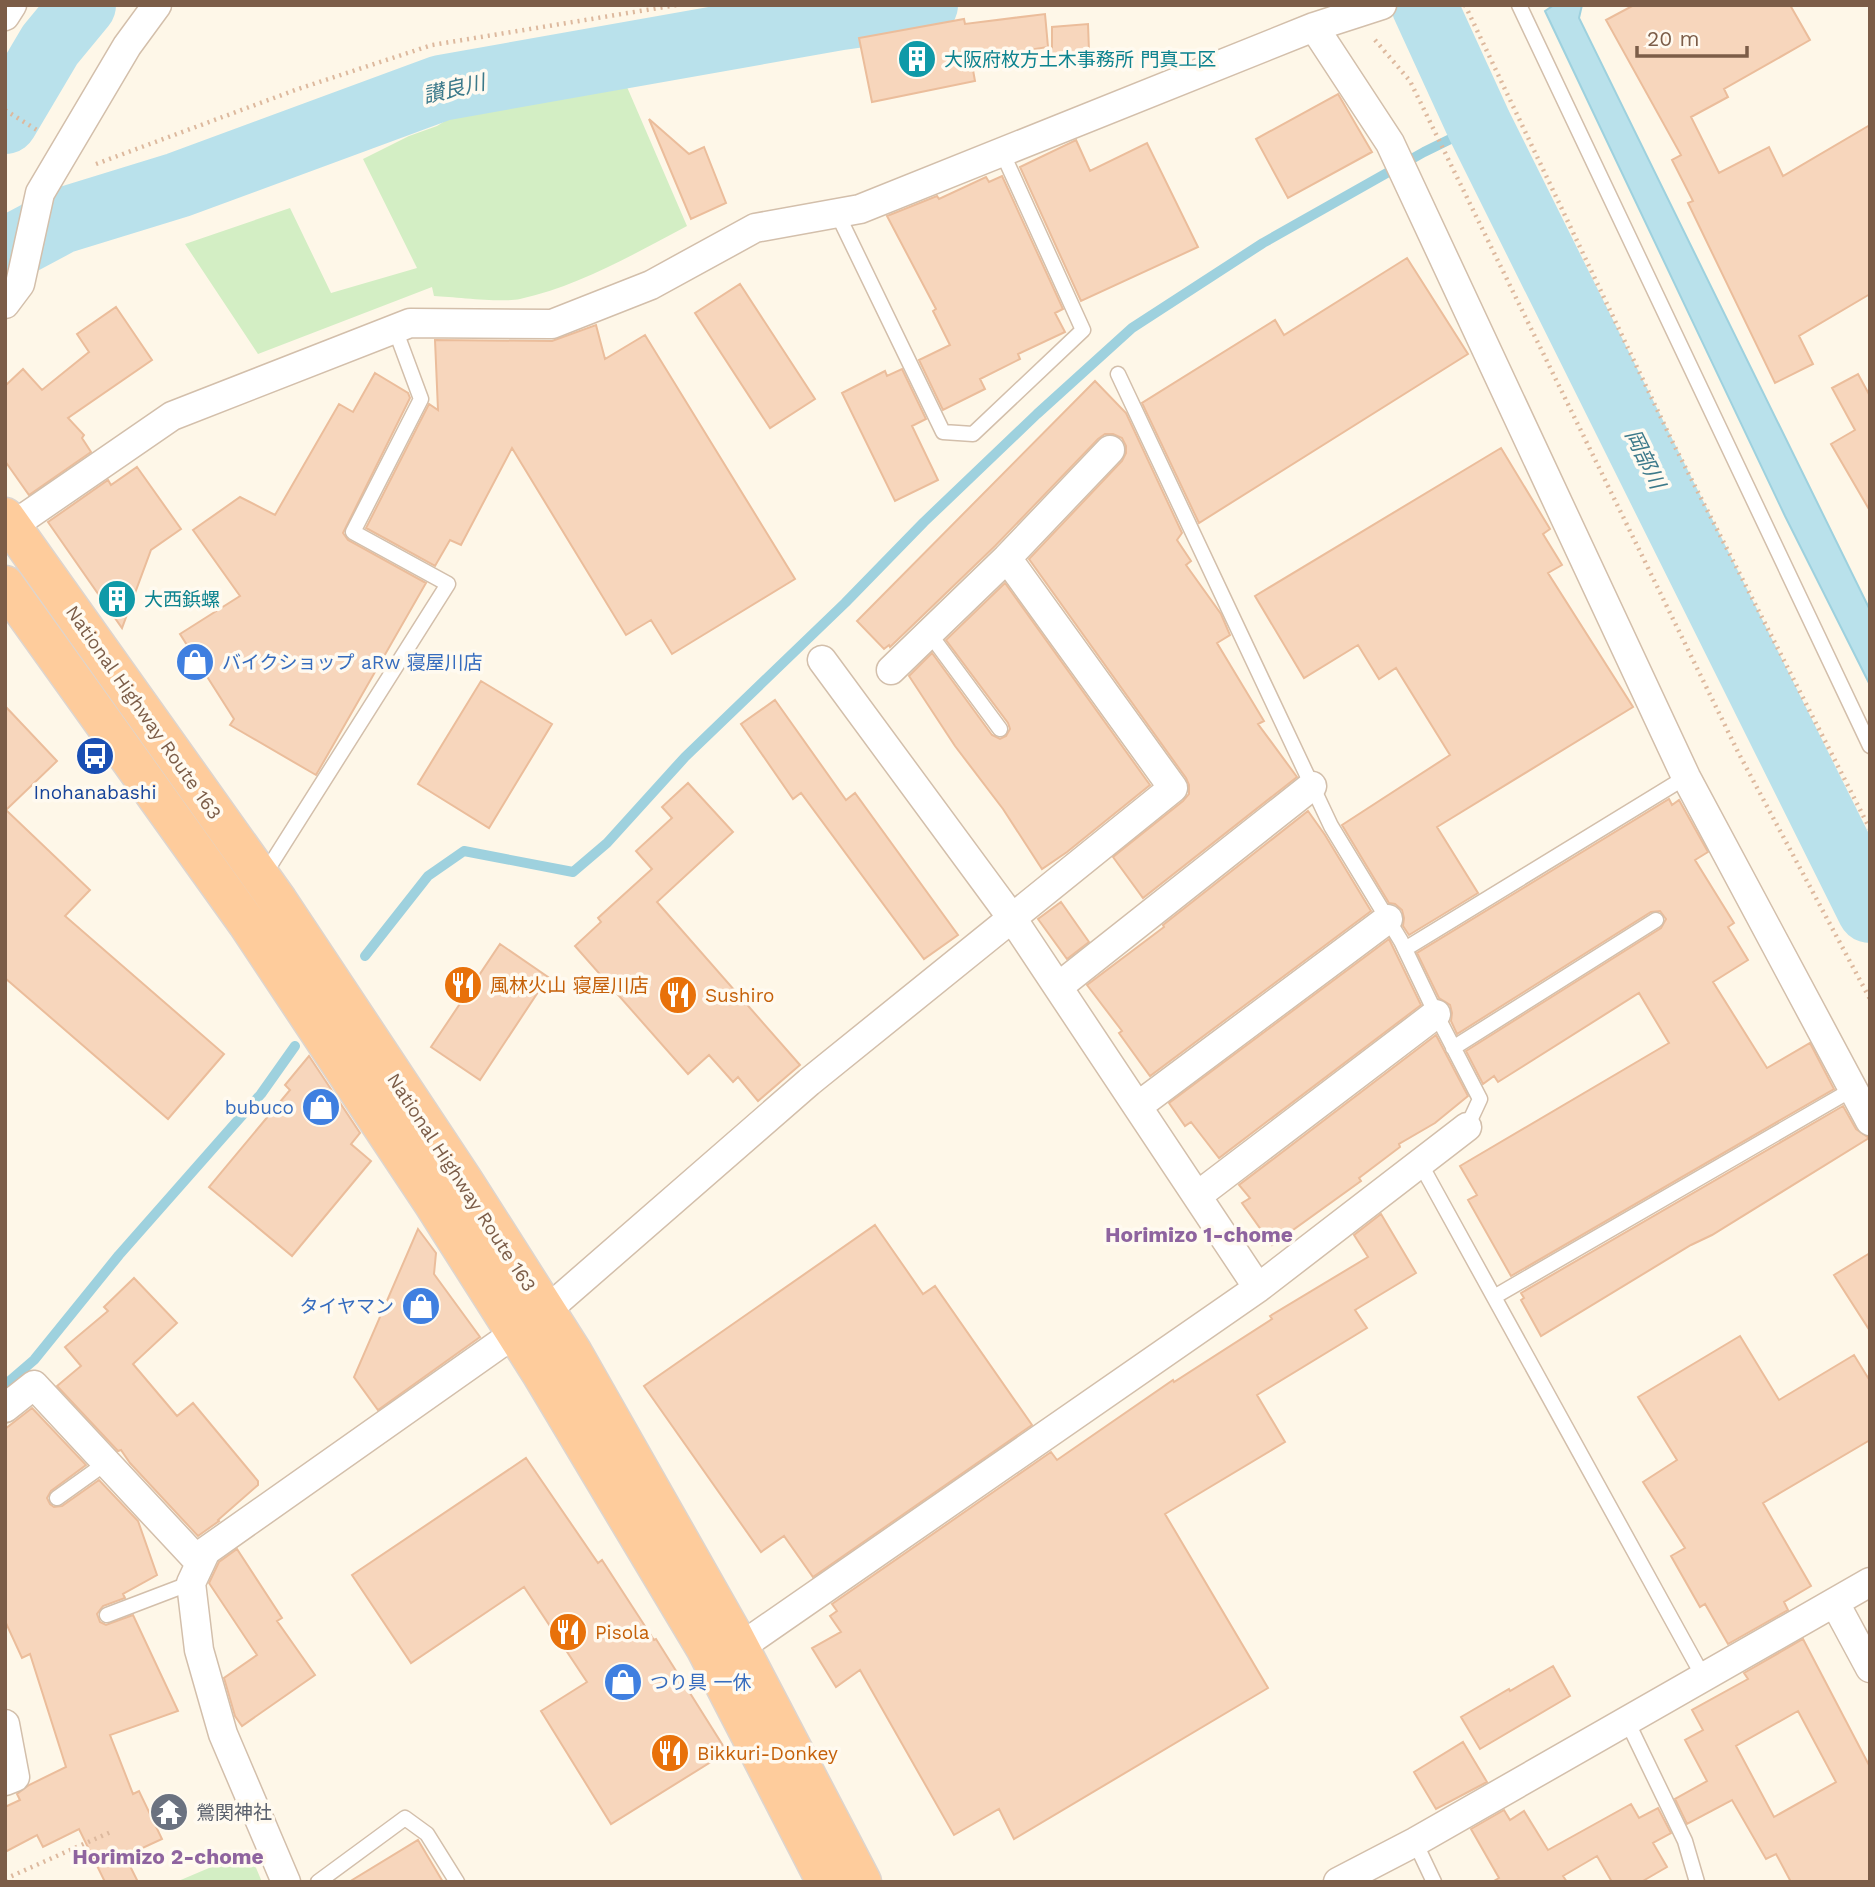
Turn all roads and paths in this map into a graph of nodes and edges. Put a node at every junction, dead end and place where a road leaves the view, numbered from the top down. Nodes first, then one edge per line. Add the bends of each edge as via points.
1 (12, 5) edge
2 (157, 5) edge
3 (677, 5) edge
4 (1465, 5) edge
5 (1519, 5) edge
6 (1371, 10) edge
7 (5, 16) edge
8 (1314, 27) junction
9 (5, 110) edge
10 (59, 143) junction
11 (1002, 152) junction
12 (836, 214) junction
13 (5, 304) edge
14 (395, 329) junction
15 (1118, 374) dead end
16 (1110, 450) dead end
17 (8, 525) edge
18 (1007, 558) junction
19 (5, 585) edge
20 (929, 633) junction
21 (822, 660) dead end
22 (891, 670) dead end
23 (1000, 729) dead end
24 (1870, 746) edge
25 (1686, 777) junction
26 (1312, 786) junction
27 (1870, 829) edge
28 (262, 877) junction
29 (1012, 918) junction
30 (1388, 919) junction
31 (1656, 920) dead end
32 (1405, 949) junction
33 (1058, 987) junction
34 (1870, 999) edge
35 (1436, 1014) junction
36 (1453, 1048) junction
37 (1853, 1089) junction
38 (1138, 1106) junction
39 (1870, 1121) edge
40 (1467, 1127) joint
41 (1420, 1163) junction
42 (1197, 1196) junction
43 (1258, 1288) junction
44 (1494, 1297) junction
45 (546, 1311) junction
46 (515, 1333) junction
47 (5, 1408) edge
48 (106, 1463) junction
49 (57, 1499) dead end
50 (195, 1573) junction
51 (1870, 1582) edge
52 (1835, 1603) junction
53 (107, 1615) dead end
54 (739, 1648) junction
55 (1870, 1668) edge
56 (1704, 1678) junction
57 (1627, 1721) junction
58 (5, 1724) edge
59 (5, 1781) edge
60 (113, 1831) dead end
61 (1415, 1842) junction
62 (5, 1879) edge
63 (286, 1882) edge
64 (318, 1882) edge
65 (457, 1882) edge
66 (826, 1882) edge
67 (862, 1882) edge
68 (1338, 1882) edge
69 (1434, 1882) edge
70 (1697, 1882) edge

1 - 7 street
2 - 10 street
3 - 10 path via 432,46 95,164
4 - 27 path via 1674,445
5 - 24 lane
6 - 8 street
6 - 34 path via 1739,754
8 - 11 street
8 - 25 street via 1390,143
9 - 10 path
10 - 13 street via 40,193 20,284
11 - 12 street via 860,209
11 - 12 lane via 1083,330 973,434 943,432
12 - 14 street via 755,228 651,285 552,324 411,323
14 - 17 street via 172,416
14 - 28 lane via 421,399 352,532 449,584
15 - 26 lane
16 - 18 street
17 - 28 highway, National Highway Route 163
18 - 20 street
18 - 29 street via 1173,788
19 - 46 highway, National Highway Route 163 via 247,923
20 - 22 street
20 - 23 lane
21 - 29 street
25 - 32 lane
25 - 37 street
26 - 30 lane
26 - 33 street
28 - 45 highway, National Highway Route 163
29 - 33 street
29 - 45 street via 809,1082
30 - 32 lane
30 - 38 street
31 - 36 lane
32 - 35 lane
33 - 38 street
35 - 36 lane
35 - 42 street
36 - 40 lane via 1480,1099
37 - 39 street
37 - 44 lane
38 - 42 street
40 - 41 street
41 - 43 street
41 - 44 lane
42 - 43 street
43 - 54 street
44 - 56 lane
45 - 54 highway, National Highway Route 163
46 - 50 street via 206,1550
46 - 66 highway, National Highway Route 163 via 706,1649
47 - 48 street via 34,1385
48 - 49 lane
48 - 50 street
50 - 53 lane
50 - 63 street via 199,1650 223,1734
51 - 52 street
52 - 55 street
52 - 56 street
54 - 67 highway, National Highway Route 163
56 - 57 street
57 - 61 street
57 - 70 lane via 1685,1841
58 - 59 street via 15,1776
60 - 62 path
61 - 68 street
61 - 69 lane
64 - 65 lane via 405,1818 427,1834

